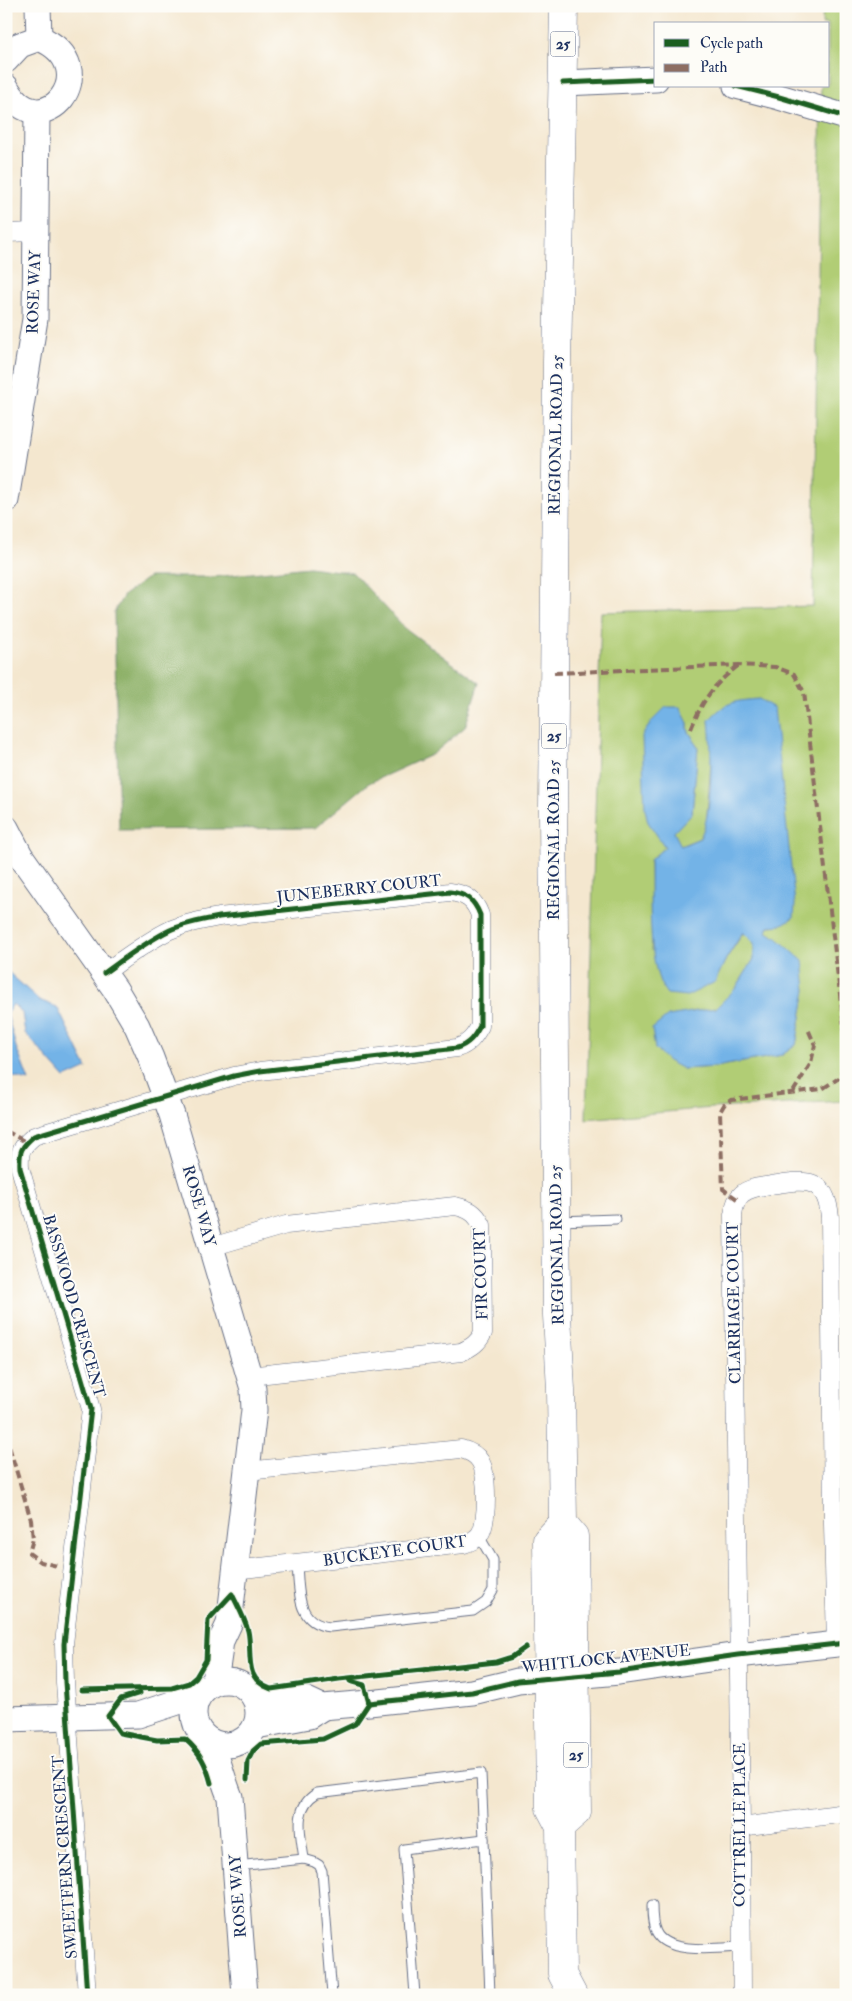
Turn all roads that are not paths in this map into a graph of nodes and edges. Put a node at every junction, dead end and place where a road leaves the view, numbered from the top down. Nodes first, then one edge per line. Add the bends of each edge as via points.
1 (38, 6) edge
2 (564, 6) edge
3 (38, 38) junction
4 (6, 60) edge
5 (654, 78) edge
6 (563, 82) junction
7 (6, 88) edge
8 (743, 88) edge
9 (37, 112) junction
10 (846, 117) edge
11 (35, 232) junction
12 (6, 233) edge
13 (13, 406) edge
14 (6, 500) edge
15 (6, 828) edge
16 (104, 973) junction
17 (166, 1097) junction
18 (616, 1220) dead end
19 (556, 1221) junction
20 (211, 1247) junction
21 (249, 1376) junction
22 (247, 1471) junction
23 (479, 1536) junction
24 (297, 1564) junction
25 (234, 1570) junction
26 (229, 1624) junction
27 (841, 1643) edge
28 (738, 1655) junction
29 (562, 1677) junction
30 (207, 1689) junction
31 (249, 1691) junction
32 (322, 1707) junction
33 (138, 1715) junction
34 (68, 1717) junction
35 (6, 1719) edge
36 (203, 1733) junction
37 (249, 1734) junction
38 (230, 1797) junction
39 (846, 1813) edge
40 (741, 1827) junction
41 (484, 1839) junction
42 (304, 1859) junction
43 (236, 1866) junction
44 (652, 1906) dead end
45 (740, 1947) junction
46 (562, 1988) edge
47 (87, 1995) edge
48 (245, 1995) edge
49 (332, 1995) edge
50 (415, 1995) edge
51 (490, 1995) edge
52 (742, 1995) edge

1 - 3 street
2 - 6 main road, REGIONAL ROAD 25 / 25
3 - 4 street via 20,44
3 - 9 street via 60,51 69,67 70,78 63,98 48,110
5 - 6 street
6 - 19 main road, REGIONAL ROAD 25 / 25 via 553,811
7 - 9 street via 14,101
8 - 10 street
9 - 11 street, ROSE WAY
11 - 12 street
11 - 13 street, ROSE WAY via 35,319
13 - 14 street, ROSE WAY
15 - 16 street, ROSE WAY via 20,855
16 - 17 street, ROSE WAY via 137,1026
16 - 17 street, JUNEBERRY COURT via 172,929 219,917 450,892 463,894 477,907 480,915 480,1026 464,1045 260,1071
17 - 20 street, ROSE WAY
17 - 34 street, BASSWOOD CRESCENT via 34,1136 19,1156 91,1409 64,1644
18 - 19 lane
19 - 29 main road, REGIONAL ROAD 25 / 25 via 563,1523 547,1540
20 - 21 street, ROSE WAY
20 - 21 street, FIR COURT via 286,1225 455,1206 468,1208 482,1225 483,1332 471,1348 461,1352
21 - 22 street, ROSE WAY via 254,1410
22 - 23 street, BUCKEYE COURT via 461,1449 480,1460 484,1470 485,1520
22 - 25 street, ROSE WAY
23 - 24 street, BUCKEYE COURT via 464,1544
23 - 24 lane via 493,1560 493,1590 486,1602 473,1610 320,1626 306,1615 301,1603
24 - 25 street, BUCKEYE COURT
25 - 26 street, ROSE WAY
26 - 30 street, ROSE WAY
26 - 31 street, ROSE WAY via 236,1642 237,1660
27 - 28 street, WHITLOCK AVENUE
27 - 28 street, CLARRIAGE COURT via 833,1524 830,1217 826,1195 816,1185 804,1180 750,1188 741,1194 734,1206
28 - 29 street, WHITLOCK AVENUE
28 - 40 street, COTTRELLE PLACE
29 - 32 street, WHITLOCK AVENUE via 518,1681 472,1692
29 - 46 main road, REGIONAL ROAD 25 / 25 via 550,1808 560,1827
30 - 31 street via 226,1681 236,1682
30 - 33 street
30 - 36 street via 195,1704 194,1715
31 - 32 street, WHITLOCK AVENUE via 276,1703 307,1700
31 - 37 street via 258,1710
32 - 37 street, WHITLOCK AVENUE via 309,1716
33 - 34 street
33 - 36 street via 157,1720 178,1720
34 - 35 street
34 - 47 street, SWEETFERN CRESCENT
36 - 37 street via 225,1745
36 - 38 street, ROSE WAY via 219,1761
37 - 38 street, ROSE WAY via 236,1758 236,1778
38 - 43 street, ROSE WAY
39 - 40 street
40 - 45 street, COTTRELLE PLACE
41 - 42 lane via 481,1773 317,1793 301,1808
41 - 50 lane via 404,1849
41 - 51 lane
42 - 43 lane
42 - 49 lane via 320,1865 322,1871
43 - 48 street, ROSE WAY
44 - 45 lane via 656,1934 665,1941 695,1949
45 - 52 street, COTTRELLE PLACE

